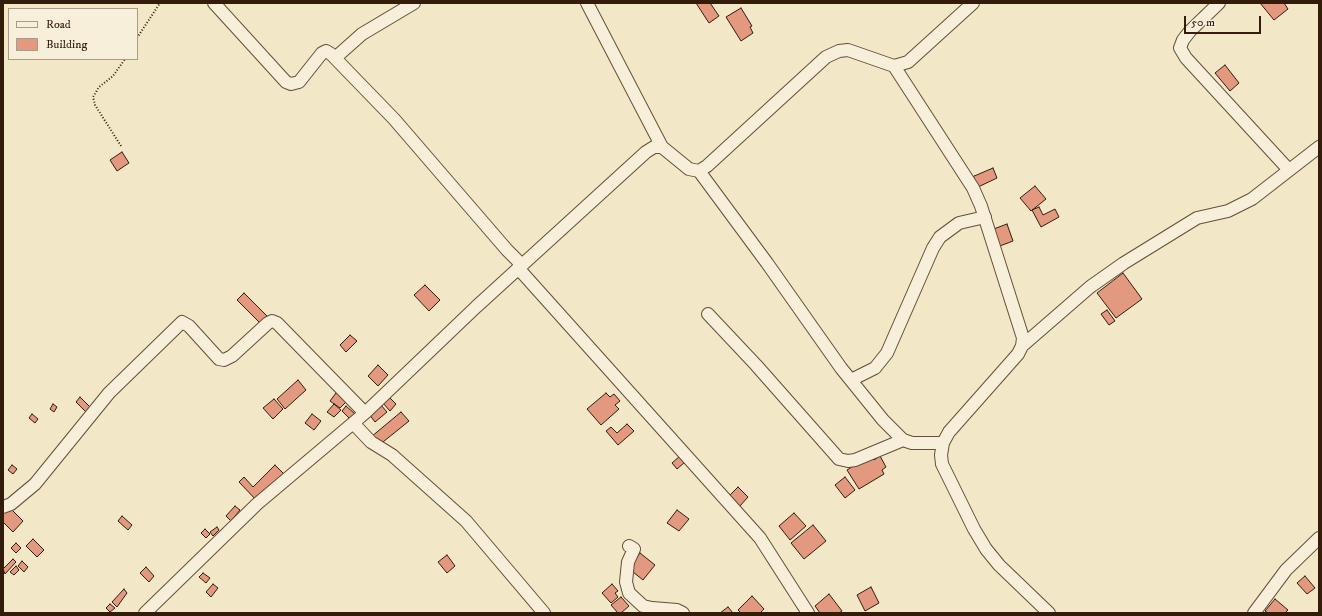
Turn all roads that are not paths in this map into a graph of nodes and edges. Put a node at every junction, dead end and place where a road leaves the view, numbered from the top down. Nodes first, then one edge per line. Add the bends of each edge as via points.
1 (214, 3) edge
2 (414, 3) edge
3 (587, 3) edge
4 (973, 3) edge
5 (1219, 3) edge
6 (335, 58) junction
7 (894, 66) junction
8 (662, 147) junction
9 (1319, 147) edge
10 (1289, 170) junction
11 (698, 171) junction
12 (985, 217) junction
13 (520, 267) junction
14 (708, 314) dead end
15 (1022, 346) junction
16 (851, 380) junction
17 (365, 413) junction
18 (353, 423) junction
19 (903, 440) junction
20 (943, 443) junction
21 (3, 507) edge
22 (1319, 538) edge
23 (629, 546) dead end
24 (145, 613) edge
25 (544, 613) edge
26 (683, 613) edge
27 (808, 613) edge
28 (1048, 613) edge
29 (1254, 613) edge

1 - 6 street via 286,82 299,82 317,58 326,51
2 - 6 street via 362,34
3 - 8 street
4 - 7 street via 908,62
5 - 10 street via 1190,31 1180,48 1186,58
6 - 13 street via 385,109
7 - 11 street via 848,50 826,57 707,166
7 - 12 street via 963,171
8 - 11 street via 689,169
8 - 13 street via 654,147 646,152
9 - 10 street
10 - 15 street via 1241,205 1228,211 1197,218 1124,263 1090,288
11 - 16 street via 768,263
12 - 15 street via 1021,328
12 - 16 street via 959,223 940,237 887,353 875,368
13 - 17 street
13 - 27 street via 760,538
14 - 19 street via 839,459 856,460
15 - 20 street via 1018,354 949,432
16 - 19 street via 883,420
17 - 18 street
17 - 21 street via 277,323 268,323 232,356 224,360 219,359 189,326 182,322 109,393 35,484 11,504
18 - 24 street via 257,504
18 - 25 street via 371,442 392,456 466,521
19 - 20 street via 912,443
20 - 28 street via 942,464 974,529 999,565
22 - 29 street via 1286,570
23 - 26 street via 634,549 628,562 626,582 629,593 643,606

